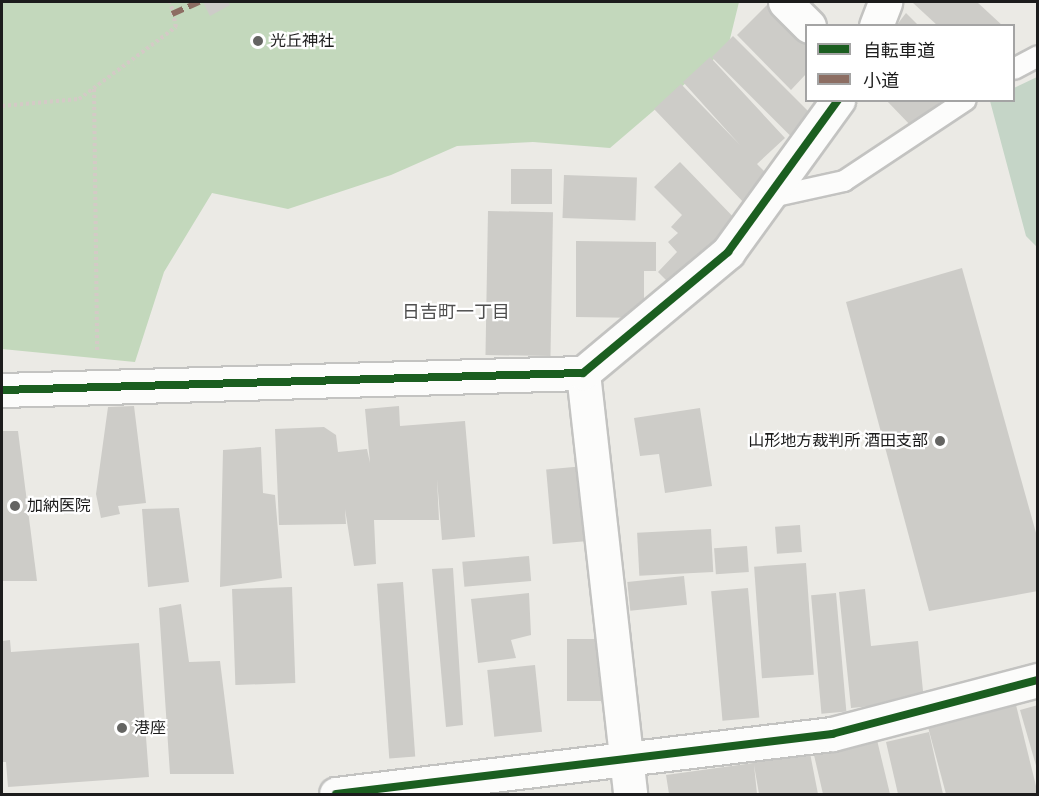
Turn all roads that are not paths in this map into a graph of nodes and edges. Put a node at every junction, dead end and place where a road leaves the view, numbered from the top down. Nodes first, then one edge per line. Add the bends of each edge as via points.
1 (785, 2) edge
2 (885, 2) edge
3 (807, 24) edge
4 (877, 24) edge
5 (1038, 56) edge
6 (1015, 68) edge
7 (837, 102) edge
8 (963, 102) edge
9 (767, 198) junction
10 (583, 373) junction
11 (2, 390) edge
12 (1038, 680) edge
13 (626, 759) junction
14 (336, 795) edge
15 (630, 795) edge

1 - 3 street
2 - 4 street
5 - 6 lane
7 - 9 street
8 - 9 lane via 844,181
9 - 10 street via 728,252
10 - 11 street
10 - 13 street
12 - 13 street via 832,734
13 - 14 street
13 - 15 street

